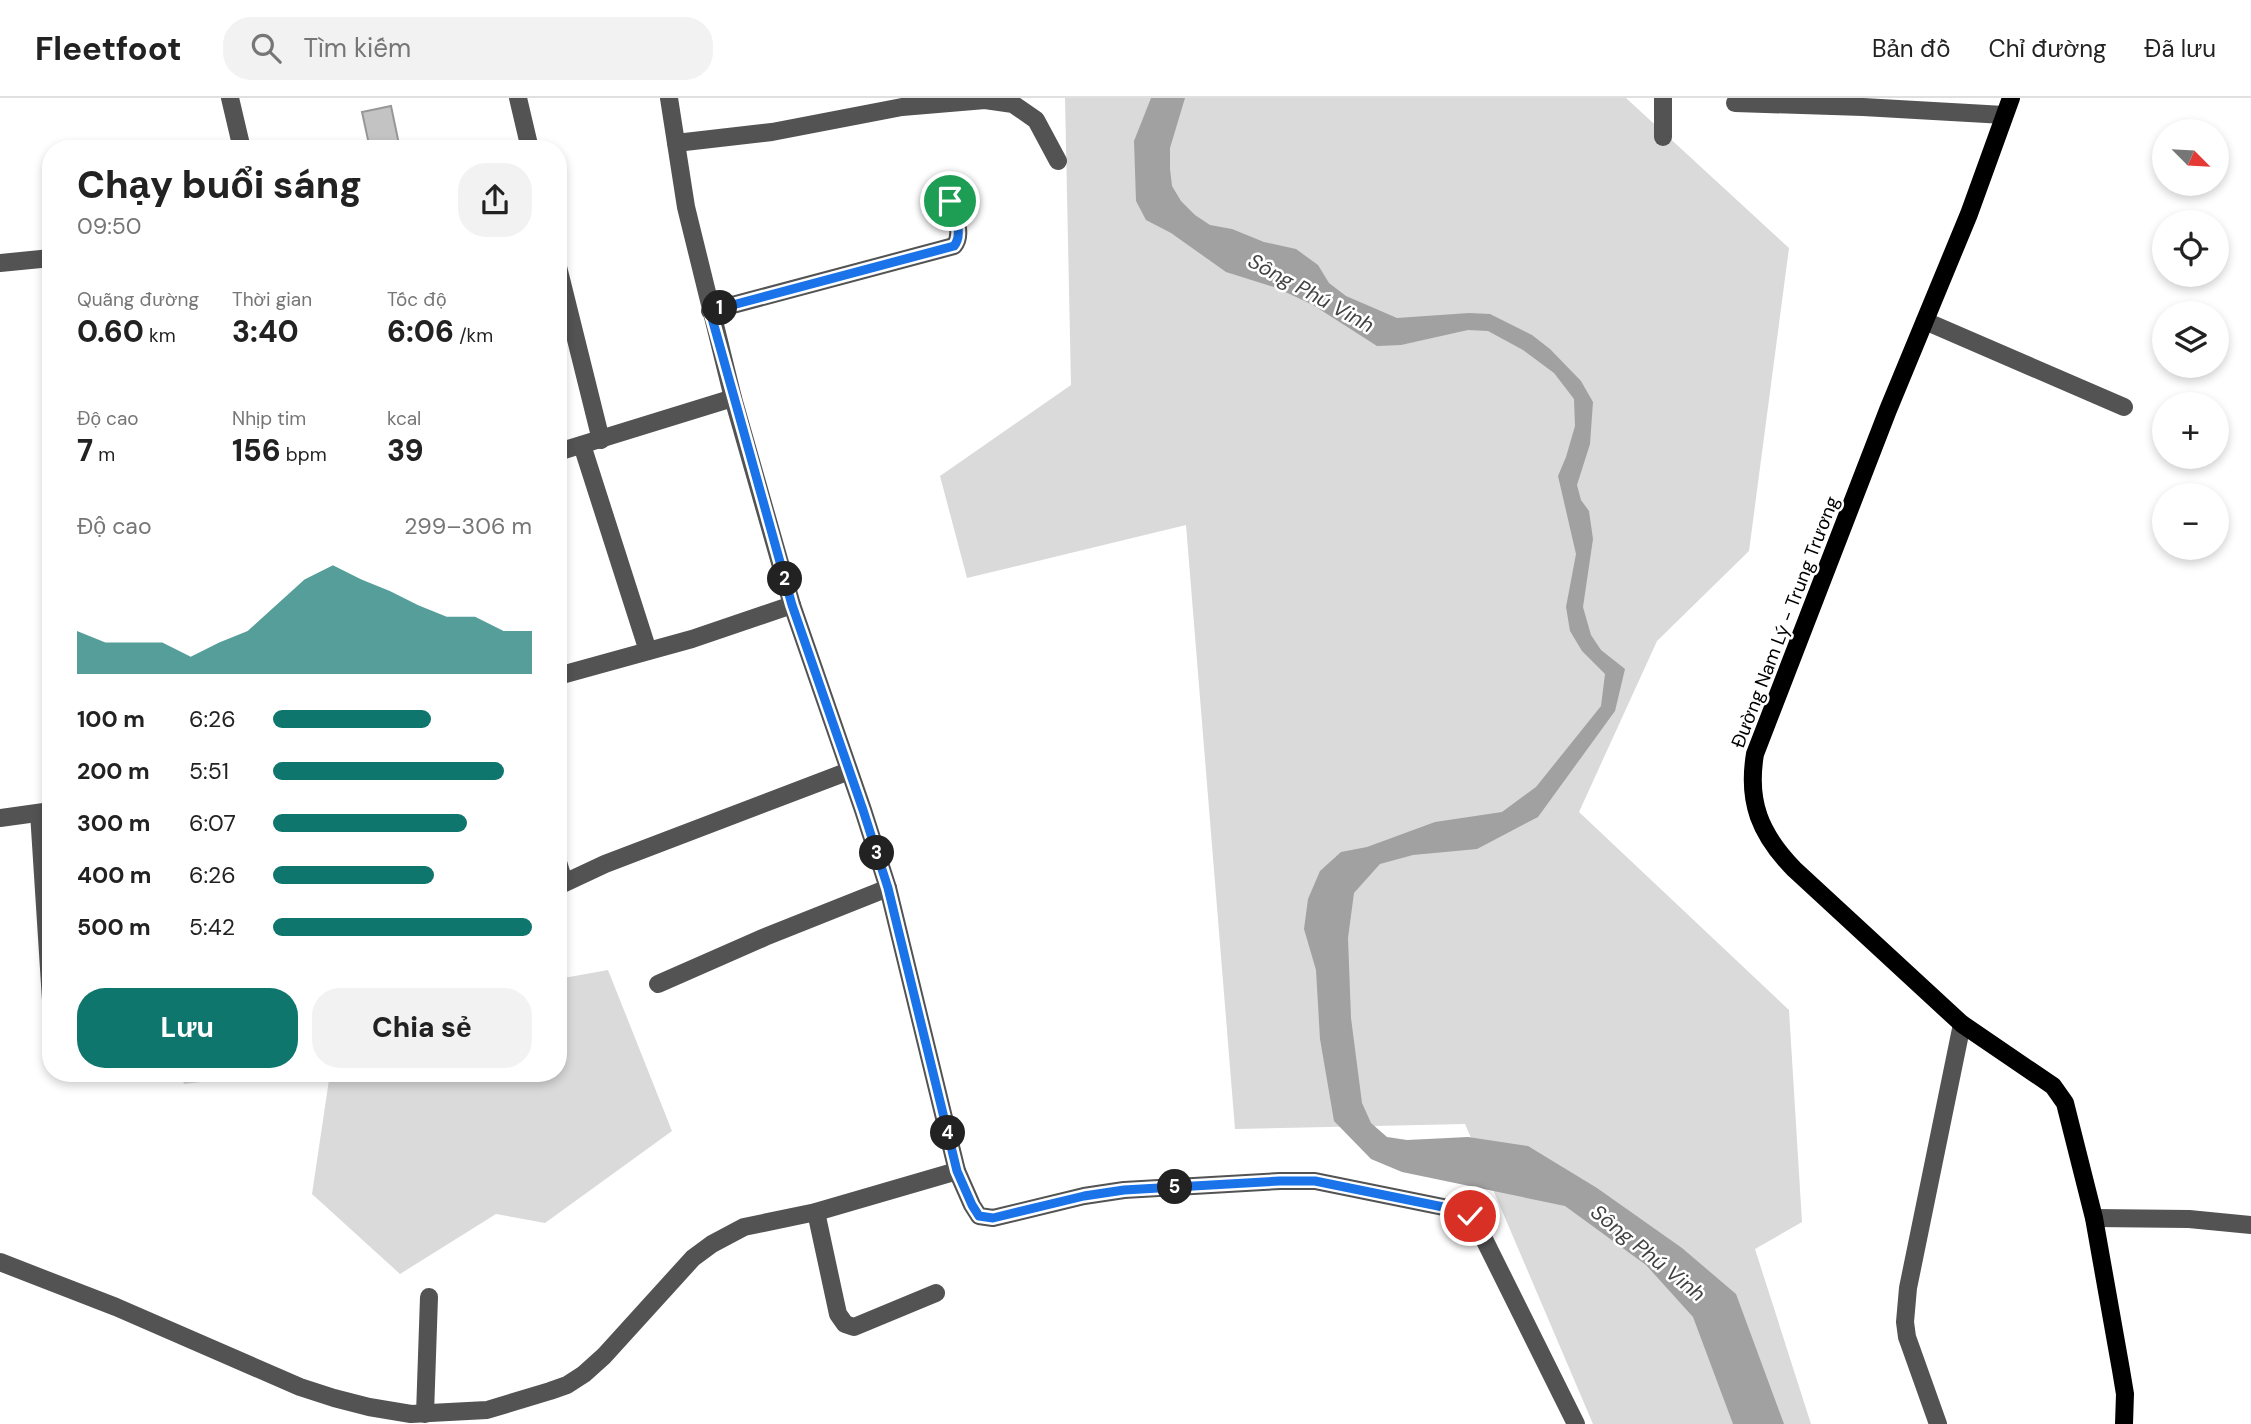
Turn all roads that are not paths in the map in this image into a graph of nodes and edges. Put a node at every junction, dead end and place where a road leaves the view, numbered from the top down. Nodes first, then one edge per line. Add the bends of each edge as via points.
1 (230, 98) edge
2 (519, 98) edge
3 (669, 98) edge
4 (1663, 98) edge
5 (2011, 98) edge
6 (1864, 102) edge
7 (1735, 103) dead end
8 (2004, 115) junction
9 (1663, 137) dead end
10 (241, 140) edge
11 (528, 140) edge
12 (676, 144) junction
13 (1058, 160) dead end
14 (950, 201) dead end
15 (42, 259) edge
16 (0, 263) edge
17 (567, 303) edge
18 (710, 311) junction
19 (1925, 321) junction
20 (733, 398) junction
21 (2124, 407) dead end
22 (601, 440) junction
23 (582, 445) junction
24 (567, 449) edge
25 (792, 605) junction
26 (648, 651) junction
27 (567, 674) edge
28 (849, 771) junction
29 (42, 812) edge
30 (0, 818) edge
31 (567, 882) edge
32 (888, 888) junction
33 (658, 984) dead end
34 (1962, 1024) junction
35 (957, 1171) junction
36 (816, 1212) junction
37 (2094, 1218) junction
38 (2251, 1225) edge
39 (0, 1262) edge
40 (936, 1293) dead end
41 (429, 1297) dead end
42 (425, 1414) junction
43 (1576, 1424) edge
44 (1938, 1424) edge
45 (2124, 1424) edge

1 - 10 street
2 - 11 street
3 - 12 street
4 - 9 street
5 - 8 main road, Đường Nam Lý - Trung Trương
6 - 7 street
6 - 8 street
8 - 19 main road, Đường Nam Lý - Trung Trương
12 - 13 street via 772,132 902,107 985,100 1013,104 1036,120
12 - 18 street
14 - 18 street via 959,234 954,246
15 - 16 street
17 - 22 street
18 - 20 street
19 - 21 street
19 - 34 main road, Đường Nam Lý - Trung Trương via 1755,754 1752,785 1763,829 1782,857
20 - 22 street
20 - 25 street
22 - 23 street
23 - 24 street
23 - 26 street
25 - 26 street
25 - 28 street
26 - 27 street
28 - 31 street
28 - 32 street
29 - 30 street
32 - 33 street
32 - 35 street
34 - 37 main road, Đường Nam Lý - Trung Trương via 2060,1095
34 - 44 street via 1905,1322
35 - 36 street
35 - 43 street via 979,1216 993,1218 1124,1190 1280,1181 1315,1181 1463,1211 1479,1229
36 - 40 street via 838,1314 845,1324 854,1327
36 - 42 street via 744,1227 712,1244 693,1258 604,1356 567,1385 487,1410
37 - 38 street
37 - 45 main road, Đường Nam Lý - Trung Trương via 2122,1370
39 - 42 street via 300,1387 369,1407
41 - 42 street

